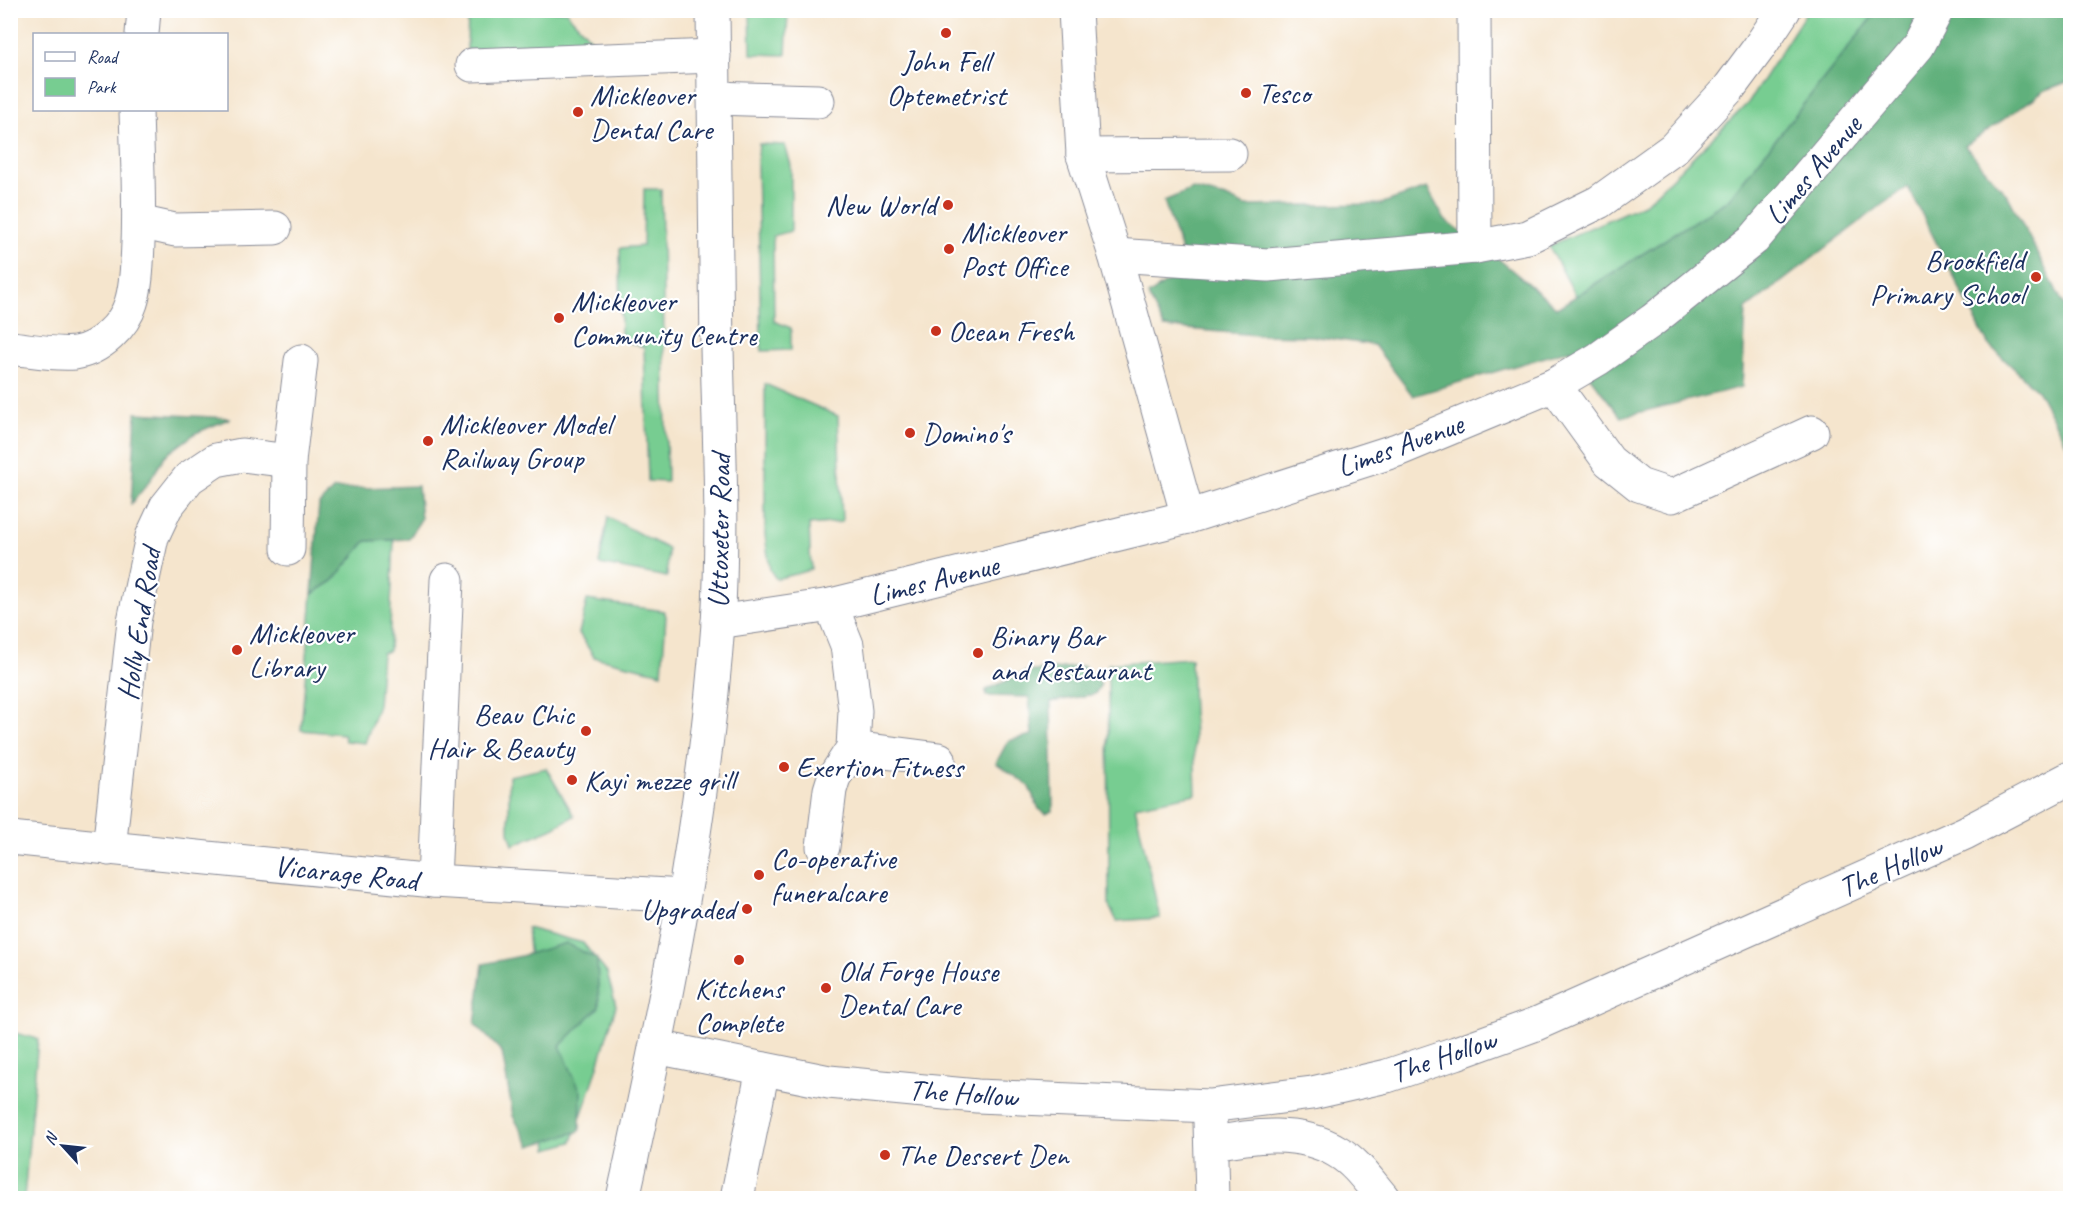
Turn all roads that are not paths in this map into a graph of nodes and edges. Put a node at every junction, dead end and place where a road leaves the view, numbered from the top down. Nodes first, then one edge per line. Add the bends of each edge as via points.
1 (144, 10) edge
2 (713, 10) edge
3 (1075, 10) edge
4 (1474, 10) edge
5 (1784, 10) edge
6 (1936, 10) edge
7 (142, 33) edge
8 (714, 56) junction
9 (472, 65) dead end
10 (714, 98) junction
11 (818, 101) dead end
12 (136, 111) edge
13 (1230, 154) dead end
14 (1083, 155) junction
15 (139, 222) junction
16 (275, 228) dead end
17 (1475, 247) junction
18 (1115, 255) junction
19 (10, 348) edge
20 (301, 361) dead end
21 (1554, 385) junction
22 (1812, 432) dead end
23 (289, 461) junction
24 (1188, 517) junction
25 (288, 549) dead end
26 (447, 580) dead end
27 (831, 605) junction
28 (718, 622) junction
29 (853, 748) junction
30 (939, 759) dead end
31 (2070, 778) edge
32 (10, 838) edge
33 (823, 848) dead end
34 (109, 849) junction
35 (434, 881) junction
36 (683, 896) junction
37 (656, 1047) junction
38 (763, 1069) junction
39 (1210, 1106) junction
40 (1211, 1144) junction
41 (623, 1198) edge
42 (737, 1198) edge
43 (1212, 1198) edge
44 (1383, 1198) edge

1 - 7 street
2 - 8 street, Uttoxeter Road
3 - 14 street
4 - 17 street
5 - 17 street via 1729,88 1673,148 1599,202 1528,237
6 - 21 street, Limes Avenue via 1918,46 1754,239 1653,320
8 - 9 street
8 - 10 street, Uttoxeter Road
10 - 11 street
10 - 28 street, Uttoxeter Road via 722,504
12 - 15 street
13 - 14 street
14 - 18 street
15 - 16 street via 175,230
15 - 19 street via 131,304 109,336 75,353
17 - 18 street via 1268,266
18 - 24 street
20 - 23 street
21 - 22 street via 1609,461 1639,485 1672,496
21 - 24 street, Limes Avenue via 1396,450
23 - 25 street
23 - 34 street, Holly End Road via 242,455 216,460 189,478 166,507 152,537 134,621
24 - 27 street, Limes Avenue
26 - 35 street
27 - 28 street, Limes Avenue
27 - 29 street via 847,645 855,711
28 - 36 street, Uttoxeter Road via 705,762
29 - 30 street
29 - 33 street via 830,790
31 - 39 street, The Hollow via 1965,833 1536,1024 1387,1076 1311,1093
32 - 34 street, Vicarage Road
34 - 35 street, Vicarage Road
35 - 36 street, Vicarage Road
36 - 37 street, Uttoxeter Road
37 - 38 street, The Hollow
37 - 41 street, Uttoxeter Road
38 - 39 street, The Hollow via 829,1082 977,1096
38 - 42 street
39 - 40 street
40 - 43 street
40 - 44 street via 1243,1137 1278,1136 1317,1142 1340,1152

